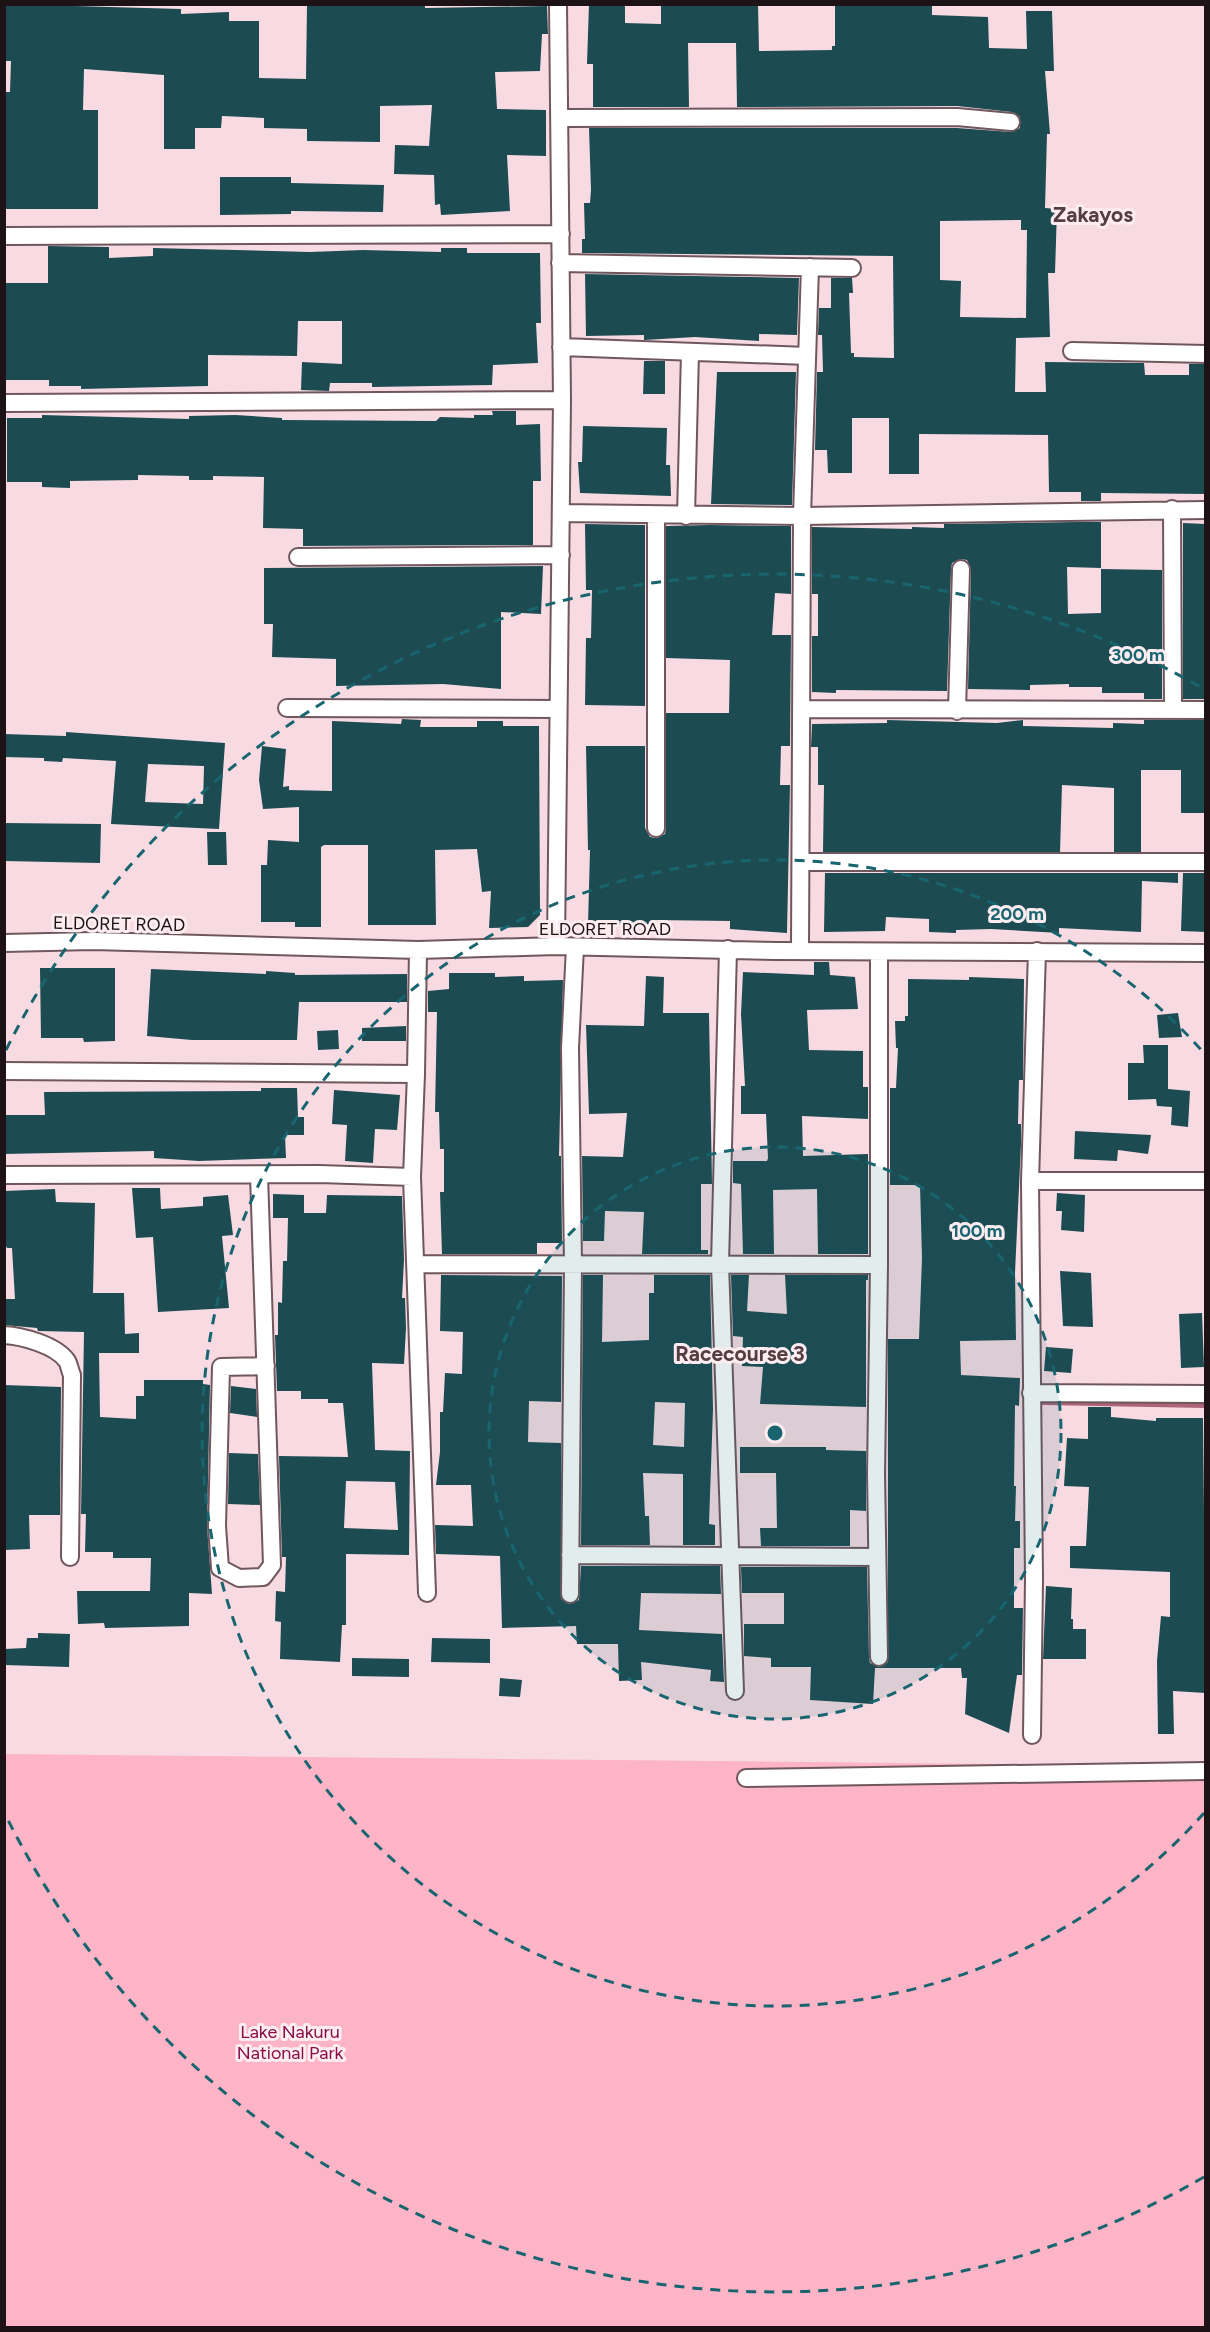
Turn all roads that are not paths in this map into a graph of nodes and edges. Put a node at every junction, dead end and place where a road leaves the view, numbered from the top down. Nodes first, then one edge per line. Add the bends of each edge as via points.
1 (558, 4) edge
2 (561, 118) junction
3 (1011, 122) dead end
4 (561, 234) junction
5 (4, 236) edge
6 (560, 263) junction
7 (810, 267) junction
8 (852, 268) dead end
9 (561, 348) junction
10 (1072, 351) dead end
11 (690, 352) junction
12 (1206, 354) edge
13 (807, 356) junction
14 (562, 399) junction
15 (4, 403) edge
16 (1172, 509) junction
17 (1206, 510) edge
18 (561, 513) junction
19 (656, 516) junction
20 (686, 516) junction
21 (802, 516) junction
22 (561, 555) junction
23 (298, 558) dead end
24 (961, 569) dead end
25 (287, 708) dead end
26 (558, 709) junction
27 (803, 709) junction
28 (1173, 710) junction
29 (1206, 710) edge
30 (957, 711) junction
31 (656, 828) dead end
32 (801, 862) junction
33 (1206, 862) edge
34 (4, 943) edge
35 (556, 946) junction
36 (575, 946) junction
37 (729, 949) junction
38 (418, 950) junction
39 (800, 950) junction
40 (1037, 951) junction
41 (879, 952) junction
42 (1206, 953) edge
43 (4, 1071) edge
44 (416, 1074) junction
45 (4, 1175) edge
46 (259, 1175) junction
47 (412, 1178) junction
48 (1029, 1181) junction
49 (1206, 1181) edge
50 (416, 1264) junction
51 (720, 1264) junction
52 (573, 1265) junction
53 (879, 1266) junction
54 (4, 1335) edge
55 (266, 1366) junction
56 (1030, 1393) junction
57 (1206, 1394) edge
58 (570, 1555) junction
59 (70, 1557) dead end
60 (730, 1557) junction
61 (876, 1557) junction
62 (427, 1593) dead end
63 (570, 1594) dead end
64 (879, 1657) dead end
65 (735, 1691) dead end
66 (1032, 1735) dead end
67 (1206, 1771) edge
68 (746, 1778) dead end

1 - 2 street
2 - 3 street via 957,117
2 - 4 street
4 - 5 street
4 - 6 street
6 - 7 street
6 - 9 street
7 - 8 street
7 - 13 street
9 - 11 street
9 - 14 street
10 - 12 street
11 - 13 street
11 - 20 street
13 - 21 street
14 - 15 street
14 - 18 street
16 - 17 street
16 - 21 street
16 - 28 street
18 - 19 street
18 - 22 street
19 - 20 street
19 - 31 street
20 - 21 street
21 - 27 street
22 - 23 street
22 - 26 street
24 - 30 street
25 - 26 street
26 - 35 street
27 - 30 street
27 - 32 street
28 - 29 street
28 - 30 street
32 - 33 street
32 - 39 street
34 - 38 street, ELDORET ROAD via 93,941
35 - 36 street, ELDORET ROAD
35 - 38 street, ELDORET ROAD
36 - 37 street, ELDORET ROAD
36 - 52 street via 570,1048
37 - 39 street, ELDORET ROAD
37 - 51 street
38 - 44 street
39 - 41 street, ELDORET ROAD
40 - 41 street, ELDORET ROAD
40 - 42 street, ELDORET ROAD
40 - 48 street
41 - 53 street
43 - 44 street
44 - 47 street
45 - 46 street
46 - 47 street
46 - 55 street
47 - 50 street
48 - 49 street
48 - 56 street
50 - 52 street
50 - 62 street
51 - 52 street
51 - 53 street
51 - 60 street
52 - 58 street
53 - 61 street
54 - 59 street via 18,1335 52,1349 67,1360 72,1375
55 - 55 street via 272,1565 263,1577 239,1578 220,1568 217,1503 221,1367
56 - 57 street
56 - 66 street
58 - 60 street
58 - 63 street
60 - 61 street
60 - 65 street
61 - 64 street
67 - 68 street

